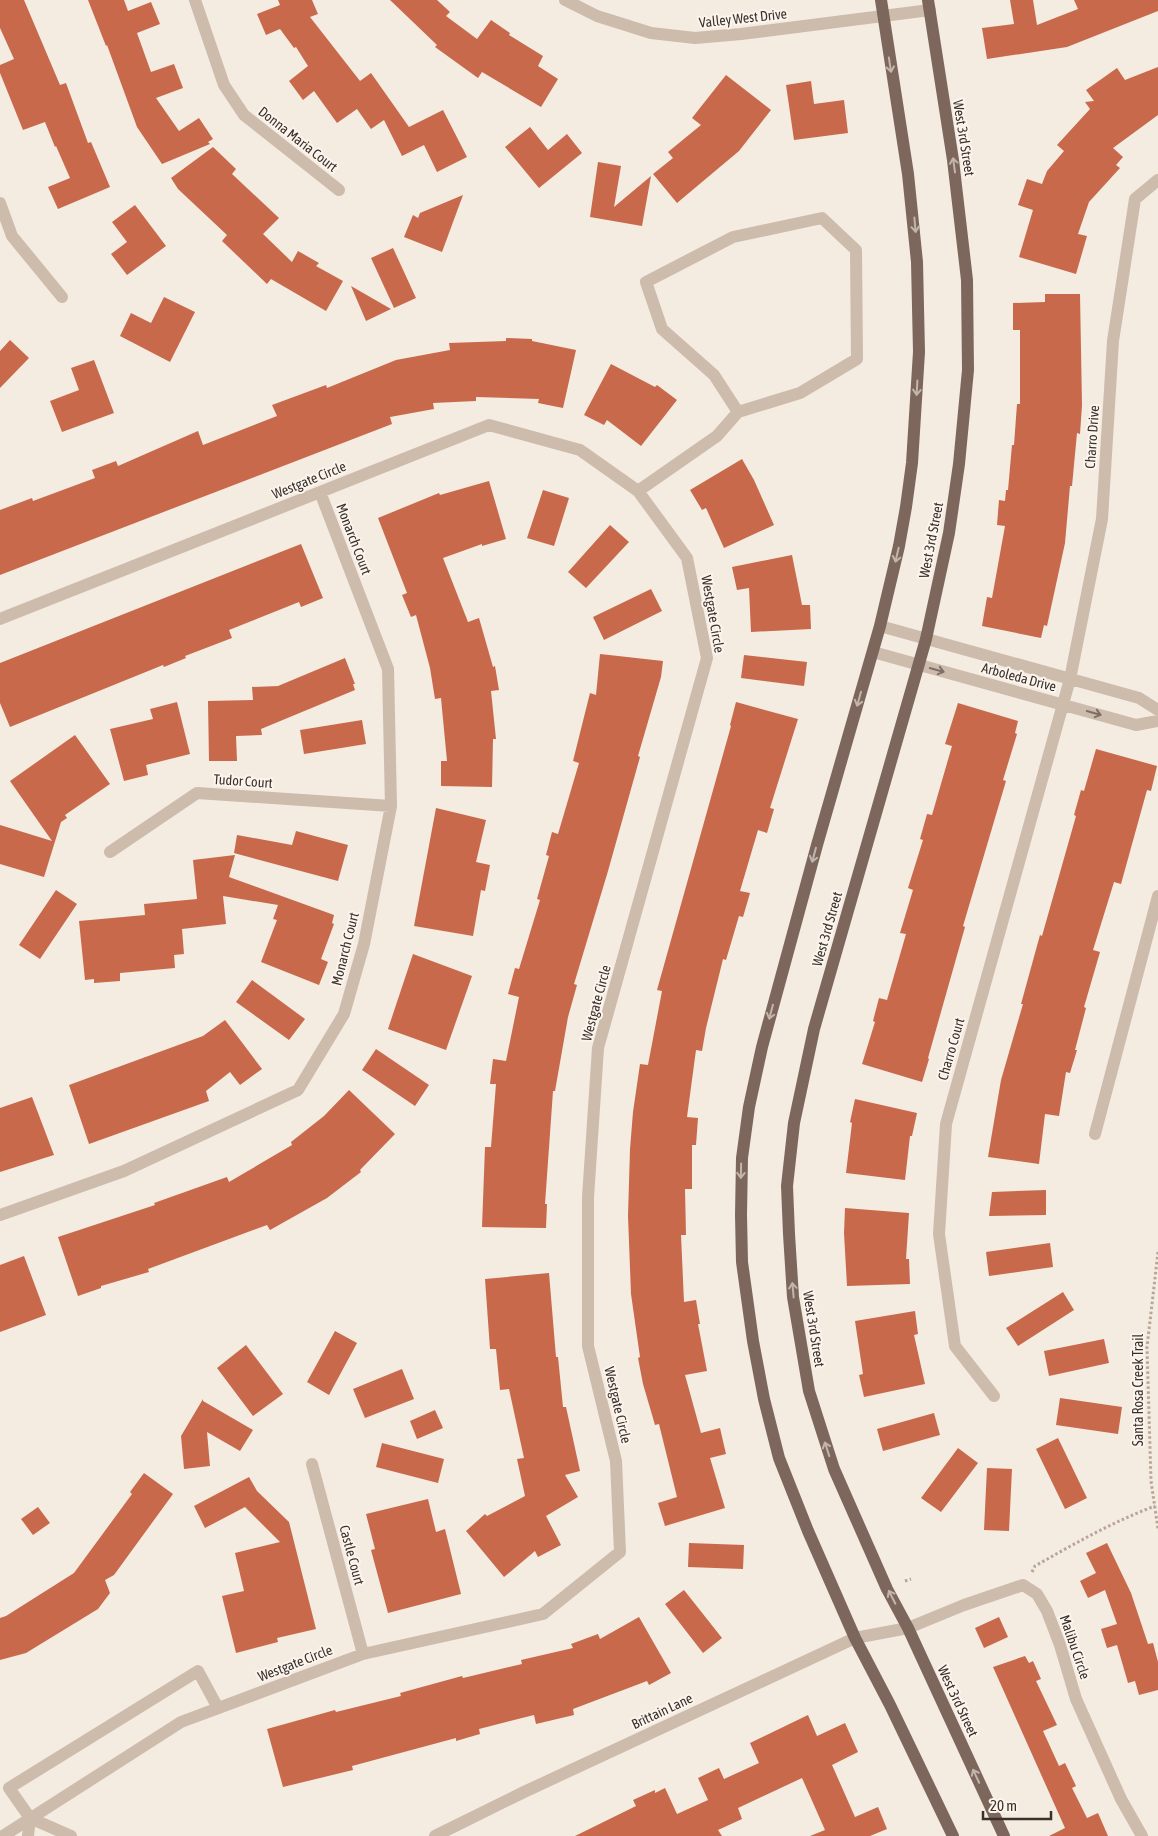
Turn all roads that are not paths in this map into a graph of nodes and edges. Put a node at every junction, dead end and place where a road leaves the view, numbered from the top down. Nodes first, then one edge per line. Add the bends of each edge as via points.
1 (195, 0) edge
2 (565, 0) edge
3 (881, 0) edge
4 (929, 5) edge
5 (883, 16) junction
6 (1158, 180) edge
7 (339, 190) dead end
8 (0, 204) edge
9 (62, 297) dead end
10 (738, 412) junction
11 (638, 491) junction
12 (320, 492) junction
13 (0, 618) edge
14 (880, 626) junction
15 (926, 639) junction
16 (873, 652) junction
17 (919, 665) junction
18 (1070, 679) junction
19 (1063, 705) junction
20 (1158, 710) edge
21 (1158, 721) edge
22 (391, 806) junction
23 (110, 852) dead end
24 (1158, 896) edge
25 (1096, 1134) dead end
26 (0, 1215) edge
27 (994, 1396) dead end
28 (312, 1464) dead end
29 (908, 1628) junction
30 (855, 1638) junction
31 (363, 1654) junction
32 (218, 1708) junction
33 (30, 1818) junction
34 (3, 1836) edge
35 (28, 1836) edge
36 (72, 1836) edge
37 (435, 1836) edge
38 (953, 1836) edge
39 (1004, 1836) edge
40 (1142, 1836) edge

1 - 7 street, Donna Maria Court via 224,85 244,115
2 - 5 street, Valley West Drive via 597,16 674,37 716,37
3 - 5 main road
4 - 5 street, Valley West Drive
15 -> 4 main road, West 3rd Street via 949,533 968,370 967,280 960,213
5 -> 14 main road via 914,218 919,352 916,418 906,507
6 - 18 street, Charro Drive via 1135,199 1113,341 1102,519
8 - 9 street via 12,236
10 - 10 street via 800,393 857,359 856,250 822,218 733,237 646,282 662,330 714,375
10 - 11 street via 717,436
11 - 12 street, Westgate Circle via 580,450 488,425
11 - 31 street, Westgate Circle via 687,558 707,658 598,1048 588,1197 588,1346 616,1461 620,1552 543,1614
12 - 13 street, Westgate Circle
12 - 22 street, Monarch Court via 388,669
14 - 15 street, Arboleda Drive
14 - 16 main road
15 - 17 main road, West 3rd Street
15 - 18 street, Arboleda Drive
16 - 17 street, Arboleda Drive
16 -> 30 main road via 762,1047 749,1107 741,1186 742,1262 764,1399 779,1458
17 -> 19 street, Arboleda Drive
29 -> 17 main road, West 3rd Street via 834,1469 808,1391 793,1297 787,1186 794,1124 814,1029
18 - 19 street, Charro Drive
18 - 20 street, Arboleda Drive via 1139,698
19 -> 21 street, Arboleda Drive via 1136,726
19 - 27 street, Charro Court via 946,1124 939,1234 955,1346
22 - 23 street, Tudor Court via 197,793
22 - 26 street, Monarch Court via 364,944 344,1014 298,1090 124,1171
24 - 25 street
28 - 31 street, Castle Court
29 - 30 street, Brittain Lane
39 -> 29 main road, West 3rd Street
29 - 40 street, Malibu Circle via 1023,1585 1037,1594 1060,1645 1076,1700 1121,1799
30 - 37 street, Brittain Lane
30 - 38 main road
31 - 32 street, Westgate Circle
32 - 33 street, Westgate Circle via 181,1722
32 - 33 street via 198,1671 9,1788
33 - 34 street, Westgate Circle
33 - 35 street
33 - 36 street

